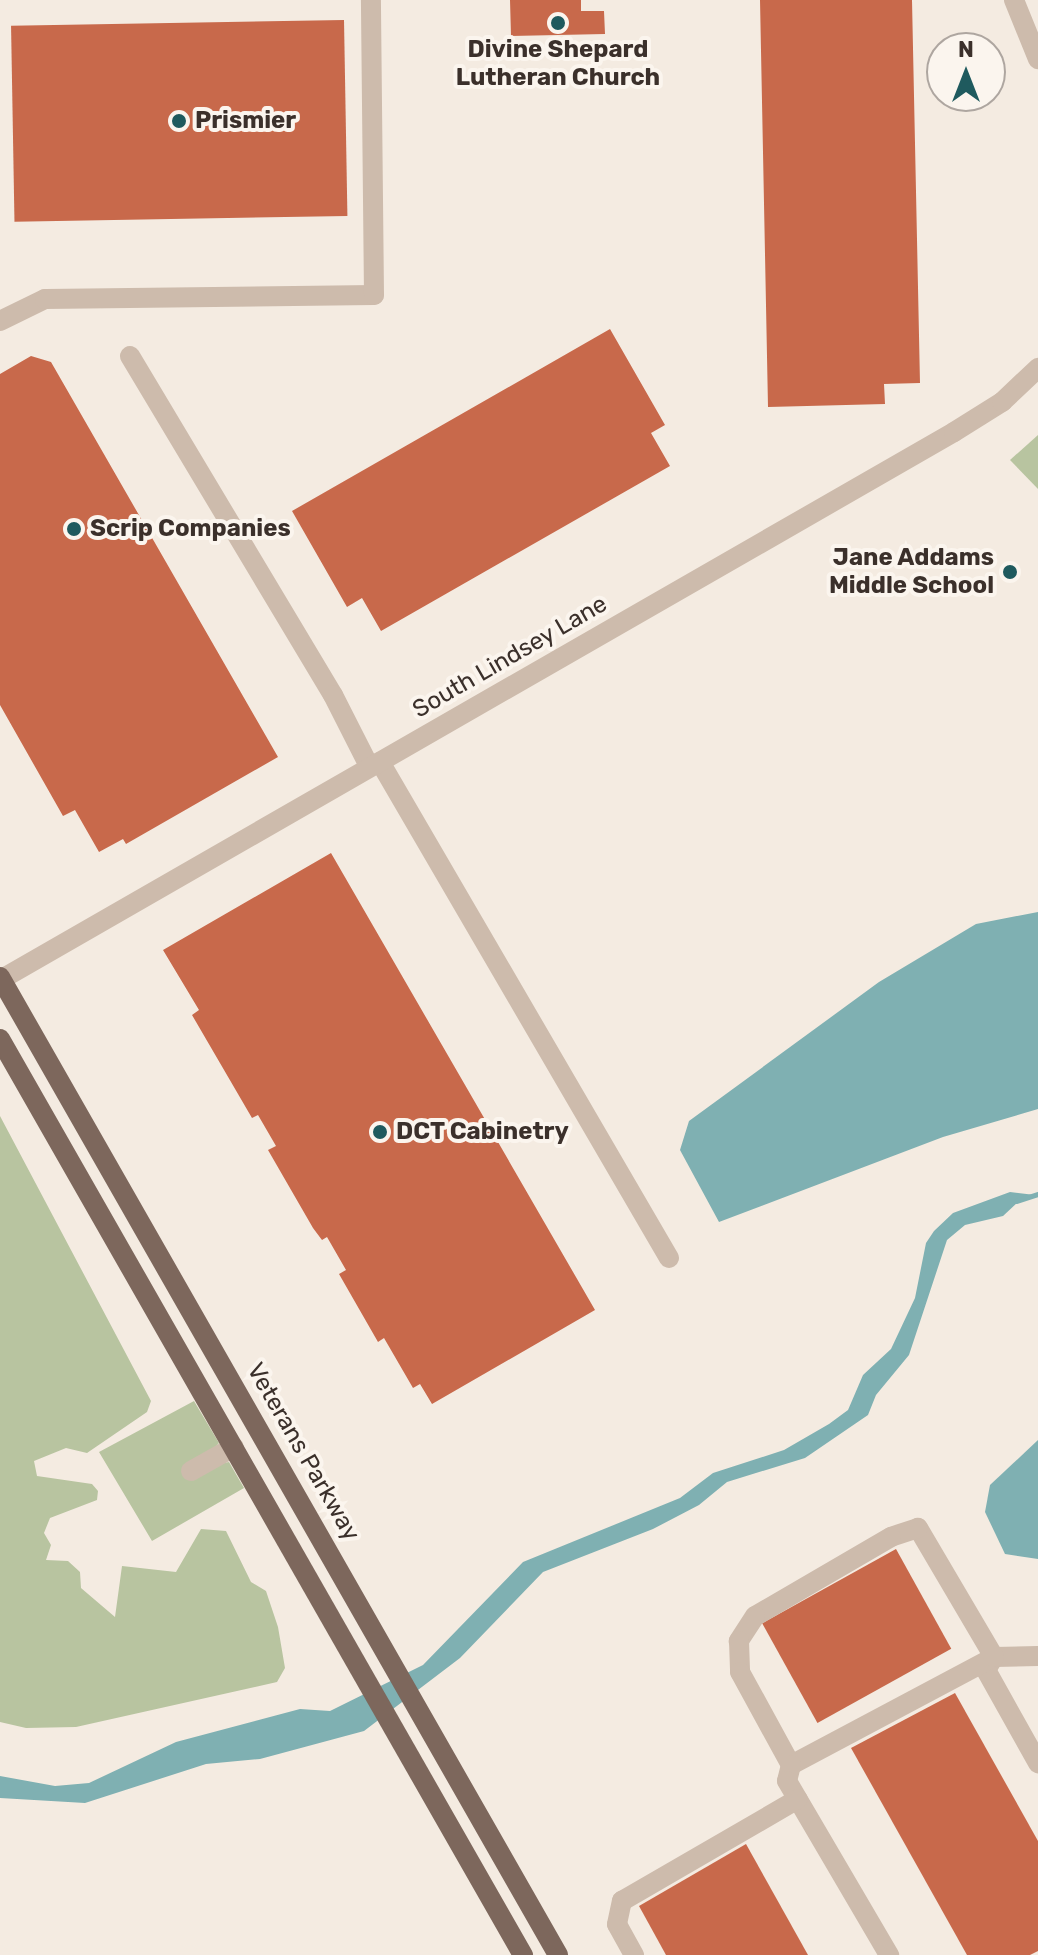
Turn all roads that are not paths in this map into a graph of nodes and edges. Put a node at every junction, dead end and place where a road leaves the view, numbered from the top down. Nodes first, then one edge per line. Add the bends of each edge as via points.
1 (371, 0) edge
2 (1014, 0) edge
3 (1038, 59) edge
4 (0, 321) edge
5 (130, 356) dead end
6 (1038, 368) edge
7 (375, 764) junction
8 (1, 979) edge
9 (0, 1039) edge
10 (669, 1258) dead end
11 (234, 1447) junction
12 (191, 1471) dead end
13 (1038, 1656) edge
14 (994, 1657) junction
15 (1038, 1763) edge
16 (791, 1765) junction
17 (798, 1799) junction
18 (523, 1955) edge
19 (558, 1955) edge
20 (634, 1955) edge
21 (889, 1955) edge

1 - 4 street via 374,295 45,299
2 - 3 street
5 - 7 street
6 - 7 street, South Lindsey Lane via 1002,402 954,432
7 - 8 street, South Lindsey Lane
7 - 10 street
8 - 19 main road, Veterans Parkway
9 - 11 main road
11 - 12 street
11 - 18 main road
13 - 14 street
14 - 15 street via 986,1670
14 - 16 street
14 - 16 street via 918,1528 891,1537 755,1616 739,1641 740,1672
16 - 17 street via 787,1781
17 - 20 street via 622,1901 617,1924
17 - 21 street

